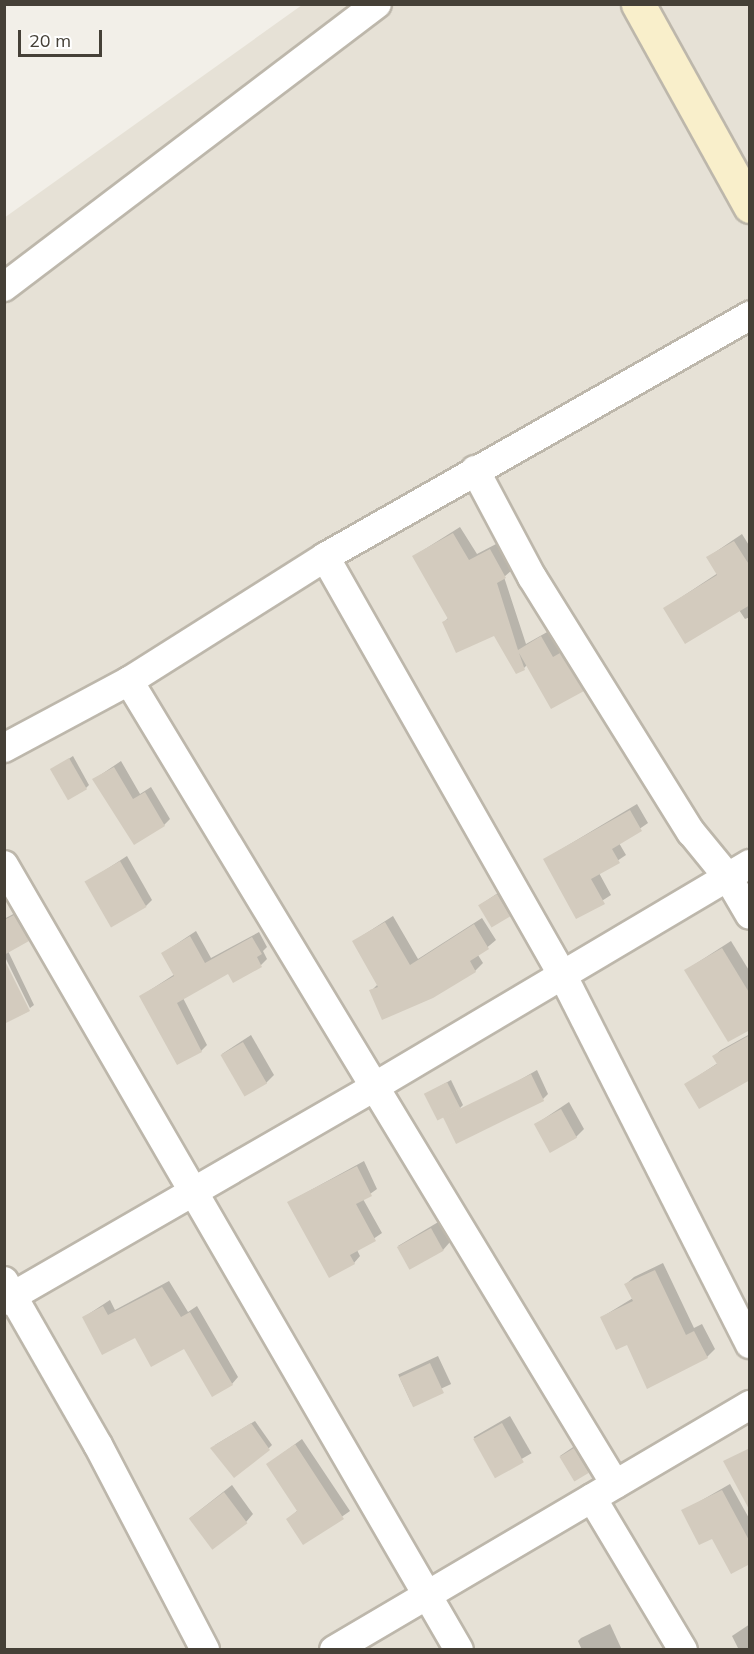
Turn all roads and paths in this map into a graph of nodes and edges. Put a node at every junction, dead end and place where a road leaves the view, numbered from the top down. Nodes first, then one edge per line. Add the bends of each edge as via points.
1 (377, 4) edge
2 (638, 4) edge
3 (750, 206) edge
4 (4, 288) edge
5 (750, 315) edge
6 (475, 470) junction
7 (325, 557) junction
8 (129, 681) junction
9 (4, 748) edge
10 (4, 865) edge
11 (739, 870) edge
12 (750, 915) edge
13 (562, 974) junction
14 (374, 1088) junction
15 (195, 1190) junction
16 (7, 1293) edge
17 (750, 1344) edge
18 (750, 1405) edge
19 (603, 1491) junction
20 (428, 1594) junction
21 (205, 1650) edge
22 (334, 1650) edge
23 (459, 1650) edge
24 (682, 1650) edge

1 - 4 street
2 - 3 street
5 - 6 street
6 - 7 street
6 - 11 street via 532,577 692,832
7 - 8 street
7 - 13 street
8 - 9 street
8 - 14 street
10 - 15 street
11 - 12 street
11 - 13 street
13 - 14 street
13 - 17 street
14 - 15 street
14 - 19 street
15 - 16 street
15 - 20 street
16 - 21 street via 98,1445
18 - 19 street
19 - 20 street
19 - 24 street
20 - 22 street
20 - 23 street

